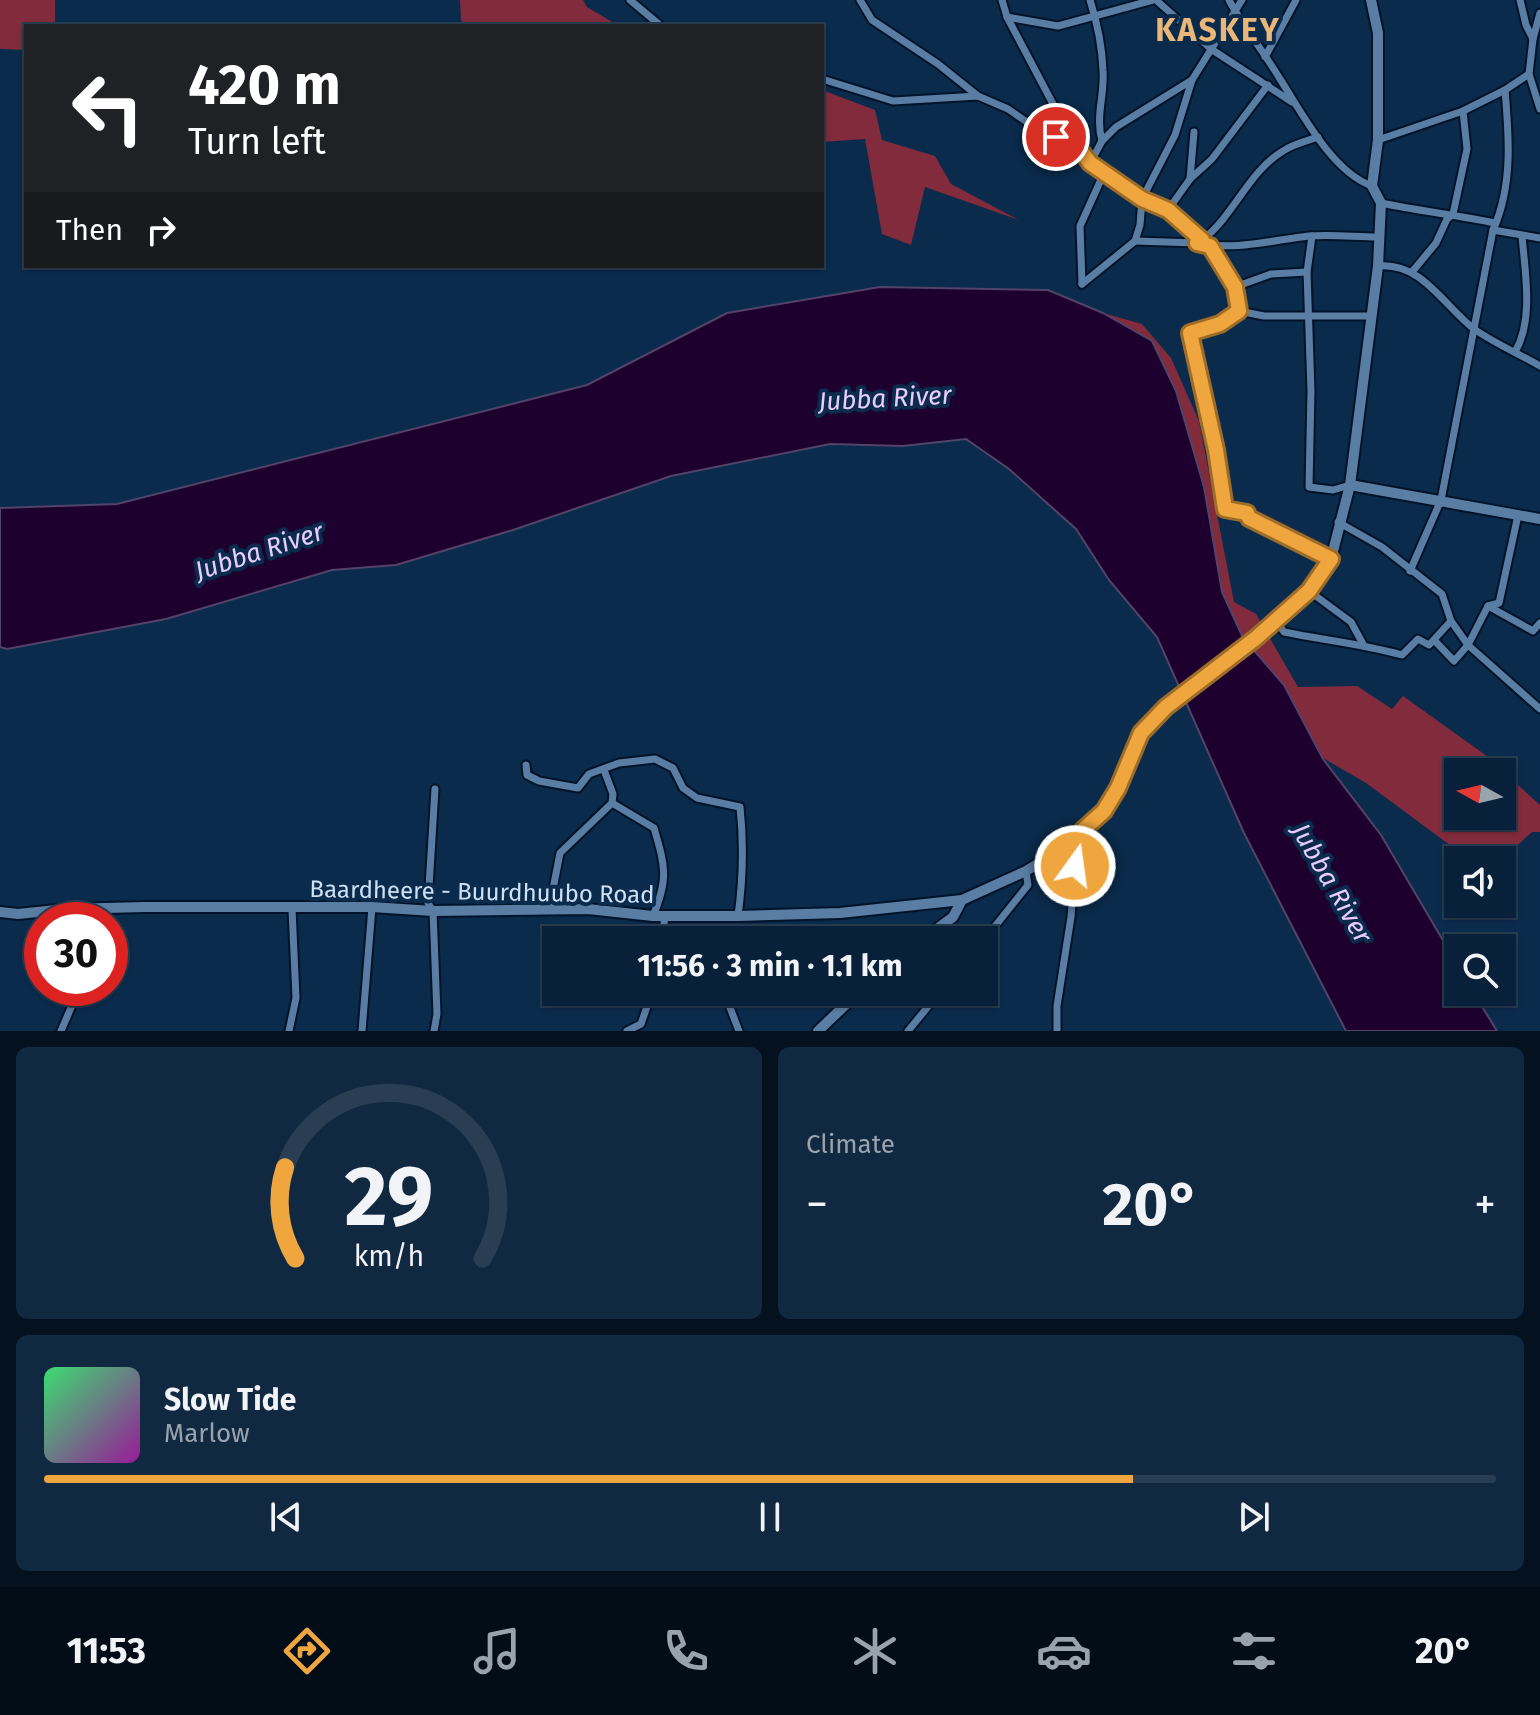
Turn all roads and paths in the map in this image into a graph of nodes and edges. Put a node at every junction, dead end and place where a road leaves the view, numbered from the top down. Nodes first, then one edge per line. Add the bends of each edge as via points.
1 (630, 0) edge
2 (860, 0) edge
3 (1002, 0) edge
4 (1090, 0) edge
5 (1155, 0) edge
6 (1229, 0) edge
7 (1242, 0) edge
8 (1296, 0) edge
9 (1520, 0) edge
10 (1367, 1) edge
11 (1235, 12) junction
12 (1540, 13) edge
13 (1095, 16) junction
14 (1007, 17) junction
15 (659, 24) edge
16 (1533, 39) junction
17 (1211, 49) junction
18 (1265, 57) junction
19 (1529, 74) junction
20 (824, 80) edge
21 (1192, 80) junction
22 (1268, 85) junction
23 (1505, 90) junction
24 (978, 96) junction
25 (1294, 103) junction
26 (1540, 109) edge
27 (1463, 111) junction
28 (1194, 132) dead end
29 (1318, 137) junction
30 (1071, 138) junction
31 (1378, 140) junction
32 (1102, 141) junction
33 (1090, 163) junction
34 (1104, 173) junction
35 (1190, 179) junction
36 (1372, 186) junction
37 (1142, 199) junction
38 (1381, 203) junction
39 (1168, 210) junction
40 (1453, 214) junction
41 (1494, 226) junction
42 (1312, 236) junction
43 (1522, 236) junction
44 (1378, 237) junction
45 (1540, 238) edge
46 (1135, 241) junction
47 (1203, 243) junction
48 (1378, 266) junction
49 (1307, 272) junction
50 (1412, 272) junction
51 (1235, 287) junction
52 (1239, 311) junction
53 (1310, 315) junction
54 (1372, 316) junction
55 (1475, 329) junction
56 (1515, 352) junction
57 (1540, 366) edge
58 (1350, 485) junction
59 (1441, 500) junction
60 (1518, 515) junction
61 (1540, 519) edge
62 (1338, 522) junction
63 (1331, 559) junction
64 (1410, 571) junction
65 (1309, 591) junction
66 (1488, 606) junction
67 (1276, 621) junction
68 (1451, 621) junction
69 (1540, 623) edge
70 (1435, 641) junction
71 (1363, 644) junction
72 (1468, 645) junction
73 (1540, 709) edge
74 (526, 765) dead end
75 (604, 770) junction
76 (435, 789) dead end
77 (612, 803) junction
78 (1077, 840) junction
79 (1026, 871) junction
80 (962, 900) junction
81 (372, 907) junction
82 (292, 909) junction
83 (553, 910) junction
84 (433, 911) junction
85 (0, 912) edge
86 (128, 913) edge
87 (24, 914) edge
88 (659, 916) junction
89 (738, 916) junction
90 (660, 926) edge
91 (941, 926) edge
92 (995, 926) edge
93 (72, 1006) edge
94 (647, 1006) edge
95 (729, 1006) edge
96 (844, 1006) edge
97 (929, 1006) edge
98 (61, 1031) edge
99 (289, 1031) edge
100 (362, 1031) edge
101 (434, 1031) edge
102 (627, 1031) edge
103 (739, 1031) edge
104 (818, 1031) edge
105 (908, 1031) edge
106 (1057, 1031) edge

1 - 15 street
2 - 24 street via 872,20
3 - 14 street
4 - 13 street
5 - 13 street
5 - 17 street
6 - 11 street
7 - 11 street
8 - 18 street
9 - 16 street
10 - 31 main road via 1378,33
11 - 17 street
11 - 18 street
12 - 16 street
13 - 14 street via 1058,26
13 - 32 street via 1104,72 1097,125
14 - 30 street
16 - 19 street
17 - 21 street
17 - 22 street
18 - 25 street
19 - 23 street
19 - 26 street
20 - 24 street via 893,101
21 - 32 street
21 - 37 street via 1175,135
22 - 25 street
22 - 35 street via 1212,159
23 - 27 street
23 - 41 street via 1510,153
24 - 30 street via 1041,132
25 - 29 street
27 - 31 street
27 - 40 street via 1467,149
28 - 35 street
29 - 36 street via 1356,180
29 - 47 street via 1283,150 1263,167
30 - 33 street
31 - 36 main road
32 - 33 street
33 - 34 street
34 - 37 street
34 - 46 street via 1080,226 1082,284
35 - 39 street
36 - 38 main road
37 - 39 street
37 - 46 street
38 - 40 street
38 - 44 main road
39 - 47 street
40 - 41 street
40 - 50 street
41 - 43 street
41 - 55 street
42 - 44 street
42 - 47 street
42 - 49 street
43 - 45 street
43 - 56 street via 1526,294
44 - 48 main road
46 - 47 street
47 - 51 street
48 - 50 street
48 - 54 main road
49 - 51 street via 1271,274
49 - 53 street
50 - 55 street
51 - 52 street
52 - 53 street
52 - 63 street via 1220,324 1190,333 1225,509 1247,513
53 - 54 street
53 - 58 street via 1309,487 1333,490
54 - 58 main road
55 - 56 street
55 - 59 street
56 - 57 street
58 - 59 main road
58 - 62 main road
59 - 60 main road
59 - 64 street
60 - 61 main road
60 - 66 street via 1499,603
62 - 63 main road
62 - 64 street via 1382,547
63 - 65 main road
64 - 68 street via 1442,594
65 - 67 main road
65 - 71 street via 1351,622
66 - 69 street via 1533,631
66 - 72 street
67 - 71 street via 1284,632
67 - 78 main road via 1166,707 1141,733 1118,788
68 - 70 street
68 - 72 street
70 - 71 street via 1429,645 1418,639 1402,655
70 - 72 street via 1454,661
72 - 73 street
74 - 75 street via 527,775 539,781 578,788 589,774
75 - 77 street
75 - 89 street via 655,759 673,768 683,788 697,798 740,807 744,840
76 - 84 street via 428,903
77 - 83 street via 560,853
77 - 88 street via 654,828 665,866
78 - 79 main road
78 - 106 street
79 - 80 main road
79 - 92 street via 1028,885
80 - 89 main road, Baardheere - Buurdhuubo Road via 840,913
80 - 91 main road
81 - 82 main road, Baardheere - Buurdhuubo Road
81 - 84 main road, Baardheere - Buurdhuubo Road
81 - 100 street
82 - 86 main road, Baardheere - Buurdhuubo Road
82 - 99 street via 296,998
83 - 84 main road, Baardheere - Buurdhuubo Road
83 - 88 main road, Baardheere - Buurdhuubo Road
84 - 101 street
85 - 87 main road, Baardheere - Buurdhuubo Road
88 - 89 main road, Baardheere - Buurdhuubo Road
88 - 90 street
93 - 98 street
94 - 102 street via 641,1024
95 - 103 street
96 - 104 main road
97 - 105 street

